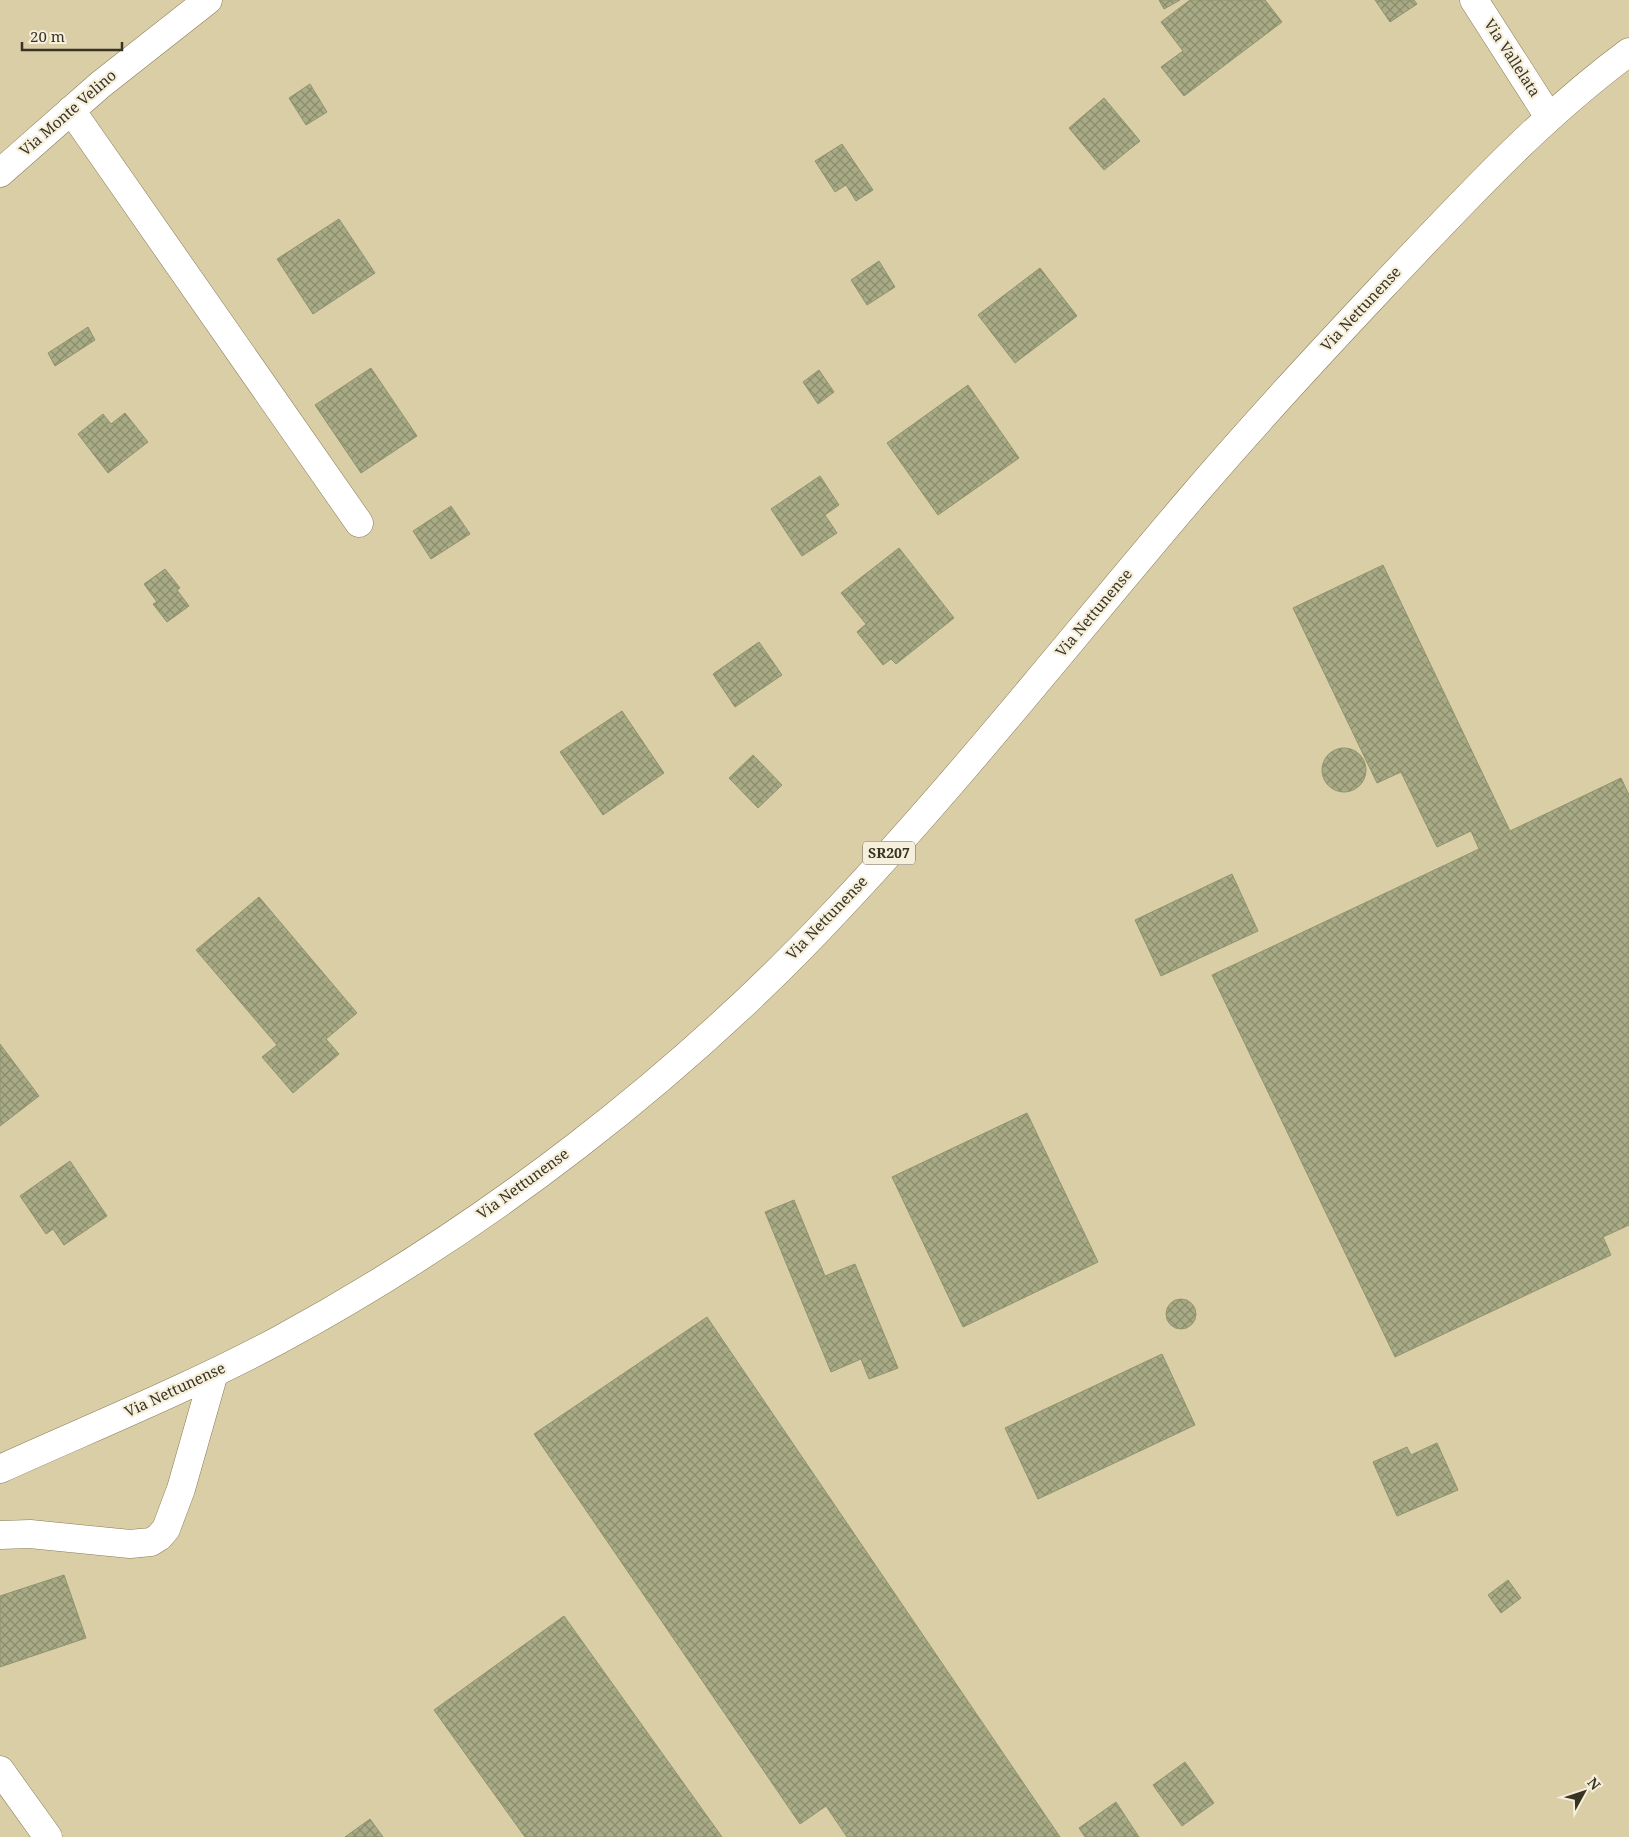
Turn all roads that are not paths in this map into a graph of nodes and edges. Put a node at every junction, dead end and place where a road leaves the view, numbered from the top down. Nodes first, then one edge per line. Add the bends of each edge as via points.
1 (208, 0) edge
2 (1474, 0) edge
3 (1629, 52) edge
4 (71, 110) junction
5 (1550, 117) junction
6 (0, 173) edge
7 (359, 523) dead end
8 (214, 1373) junction
9 (0, 1469) edge
10 (0, 1535) edge
11 (0, 1770) edge
12 (48, 1837) edge

1 - 4 main road, Via Monte Velino
2 - 5 main road, Via Vallelata
3 - 5 main road, Via Nettunense / SR207
4 - 6 main road, Via Monte Velino
4 - 7 main road
5 - 8 main road, Via Nettunense / SR207 via 1486,178 1318,354 1188,501 934,803 837,910 725,1021 594,1131 516,1190 384,1279
8 - 9 main road, Via Nettunense / SR207
8 - 10 main road via 181,1489 166,1529 159,1537 151,1542 130,1544 30,1534
11 - 12 main road

